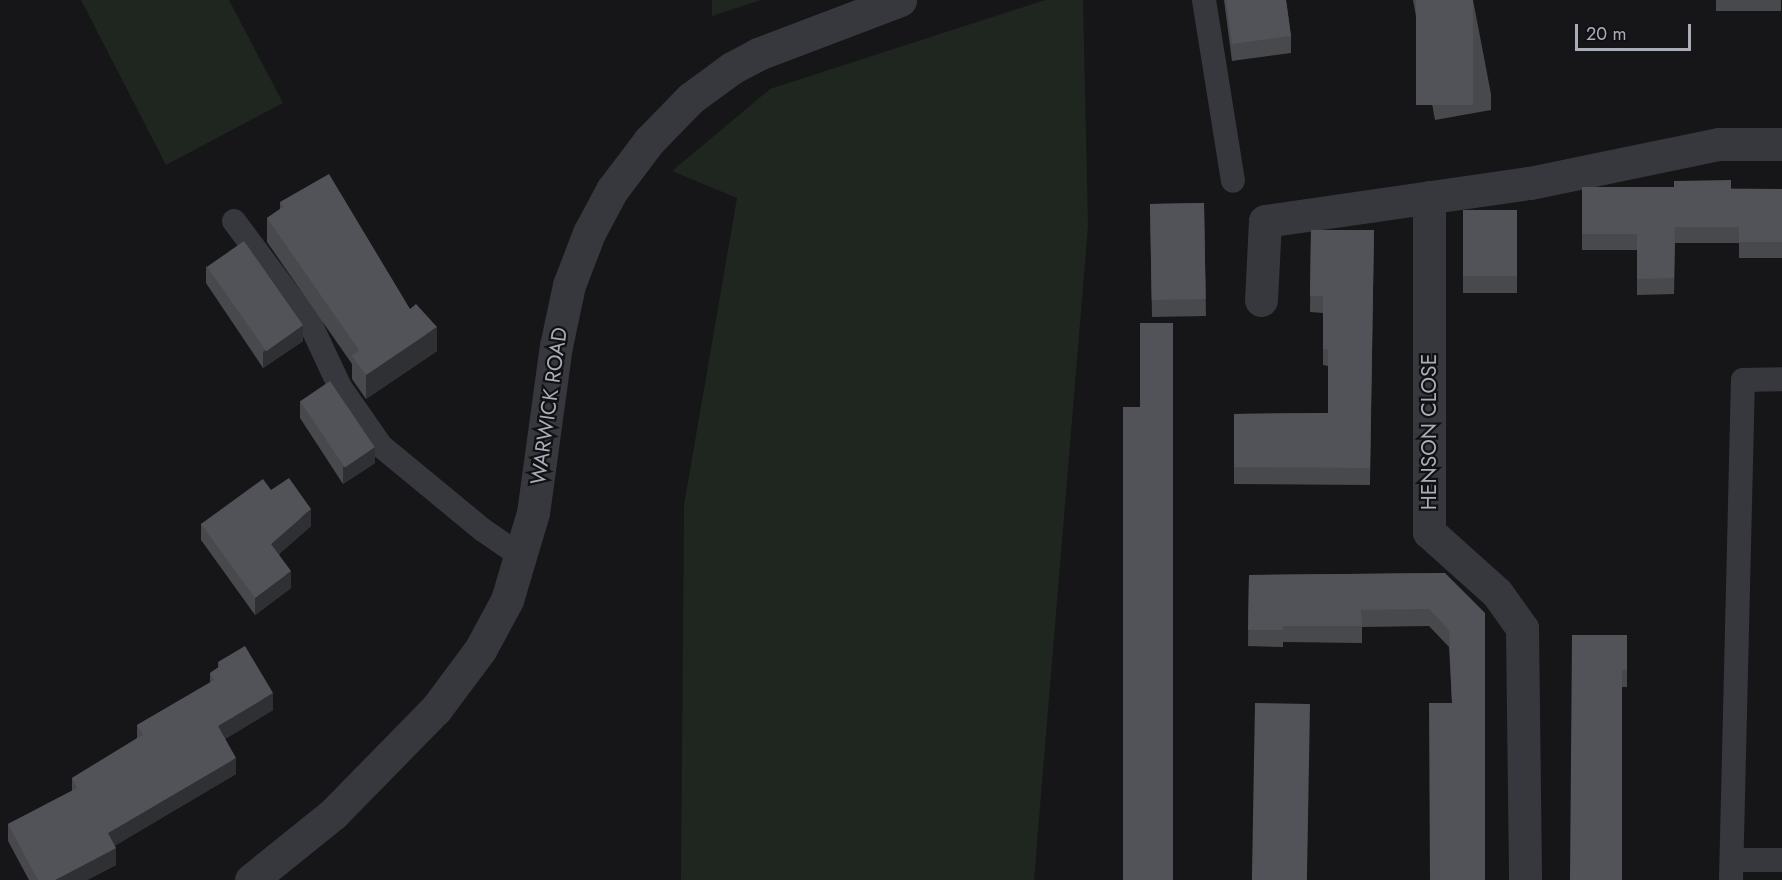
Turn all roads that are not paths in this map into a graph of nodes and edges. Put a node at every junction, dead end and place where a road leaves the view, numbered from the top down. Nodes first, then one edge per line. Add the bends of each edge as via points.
1 (900, 0) edge
2 (1204, 0) edge
3 (1782, 144) edge
4 (1233, 181) dead end
5 (1429, 197) junction
6 (234, 221) dead end
7 (1261, 300) dead end
8 (1782, 379) edge
9 (522, 557) junction
10 (1782, 860) edge
11 (1732, 870) edge
12 (251, 880) edge
13 (1525, 880) edge

1 - 9 street, WARWICK ROAD via 758,54 732,68 691,98 650,141 612,190 589,233 569,285 556,346 533,513
2 - 4 lane
3 - 5 street via 1719,144 1530,183
5 - 7 street via 1265,221
5 - 13 street, HENSON CLOSE via 1429,532 1497,593 1522,628
6 - 9 lane via 310,323 340,387 381,446
8 - 11 lane via 1743,380
9 - 12 street, WARWICK ROAD via 507,600 480,650 436,709 333,814
10 - 11 lane

